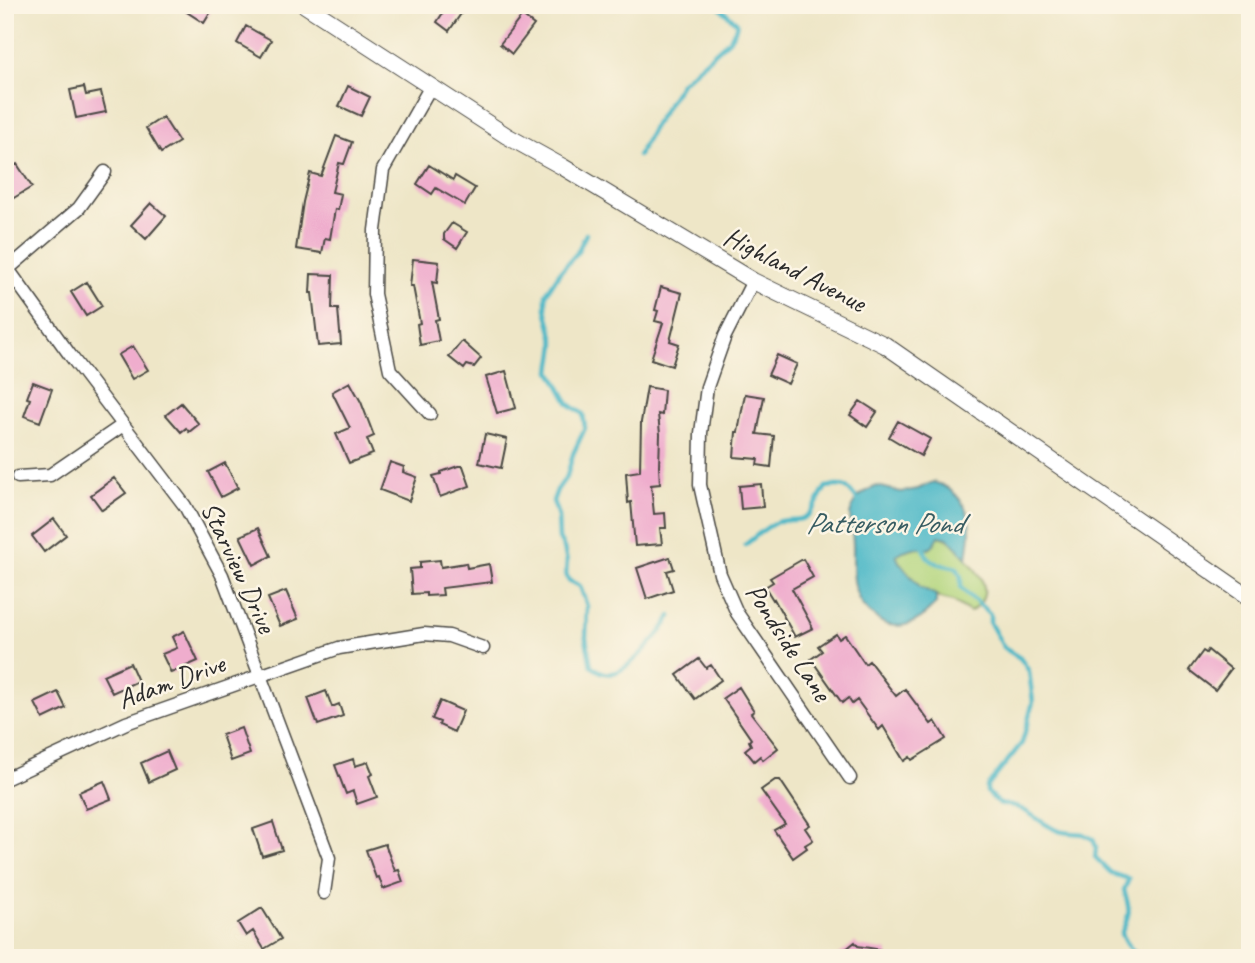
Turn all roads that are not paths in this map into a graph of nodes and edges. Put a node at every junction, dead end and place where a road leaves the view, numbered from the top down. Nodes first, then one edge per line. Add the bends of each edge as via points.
1 (305, 5) edge
2 (431, 86) junction
3 (105, 172) dead end
4 (7, 267) edge
5 (752, 281) junction
6 (430, 414) dead end
7 (123, 425) junction
8 (18, 477) dead end
9 (1250, 598) edge
10 (483, 648) dead end
11 (260, 674) junction
12 (850, 778) dead end
13 (5, 779) edge
14 (324, 893) dead end

1 - 2 street, Highland Avenue
2 - 5 street, Highland Avenue
2 - 6 street via 383,170 374,281 390,370
3 - 4 street via 79,208
4 - 7 street, Starview Drive
5 - 9 street, Highland Avenue via 885,345
5 - 12 street, Pondside Lane via 707,387 700,485 720,575 737,613
7 - 8 street via 50,475
7 - 11 street, Starview Drive via 185,506 222,575
10 - 11 street, Adam Drive via 449,636 424,634 339,648
11 - 13 street, Adam Drive via 126,723
11 - 14 street, Starview Drive via 328,858

